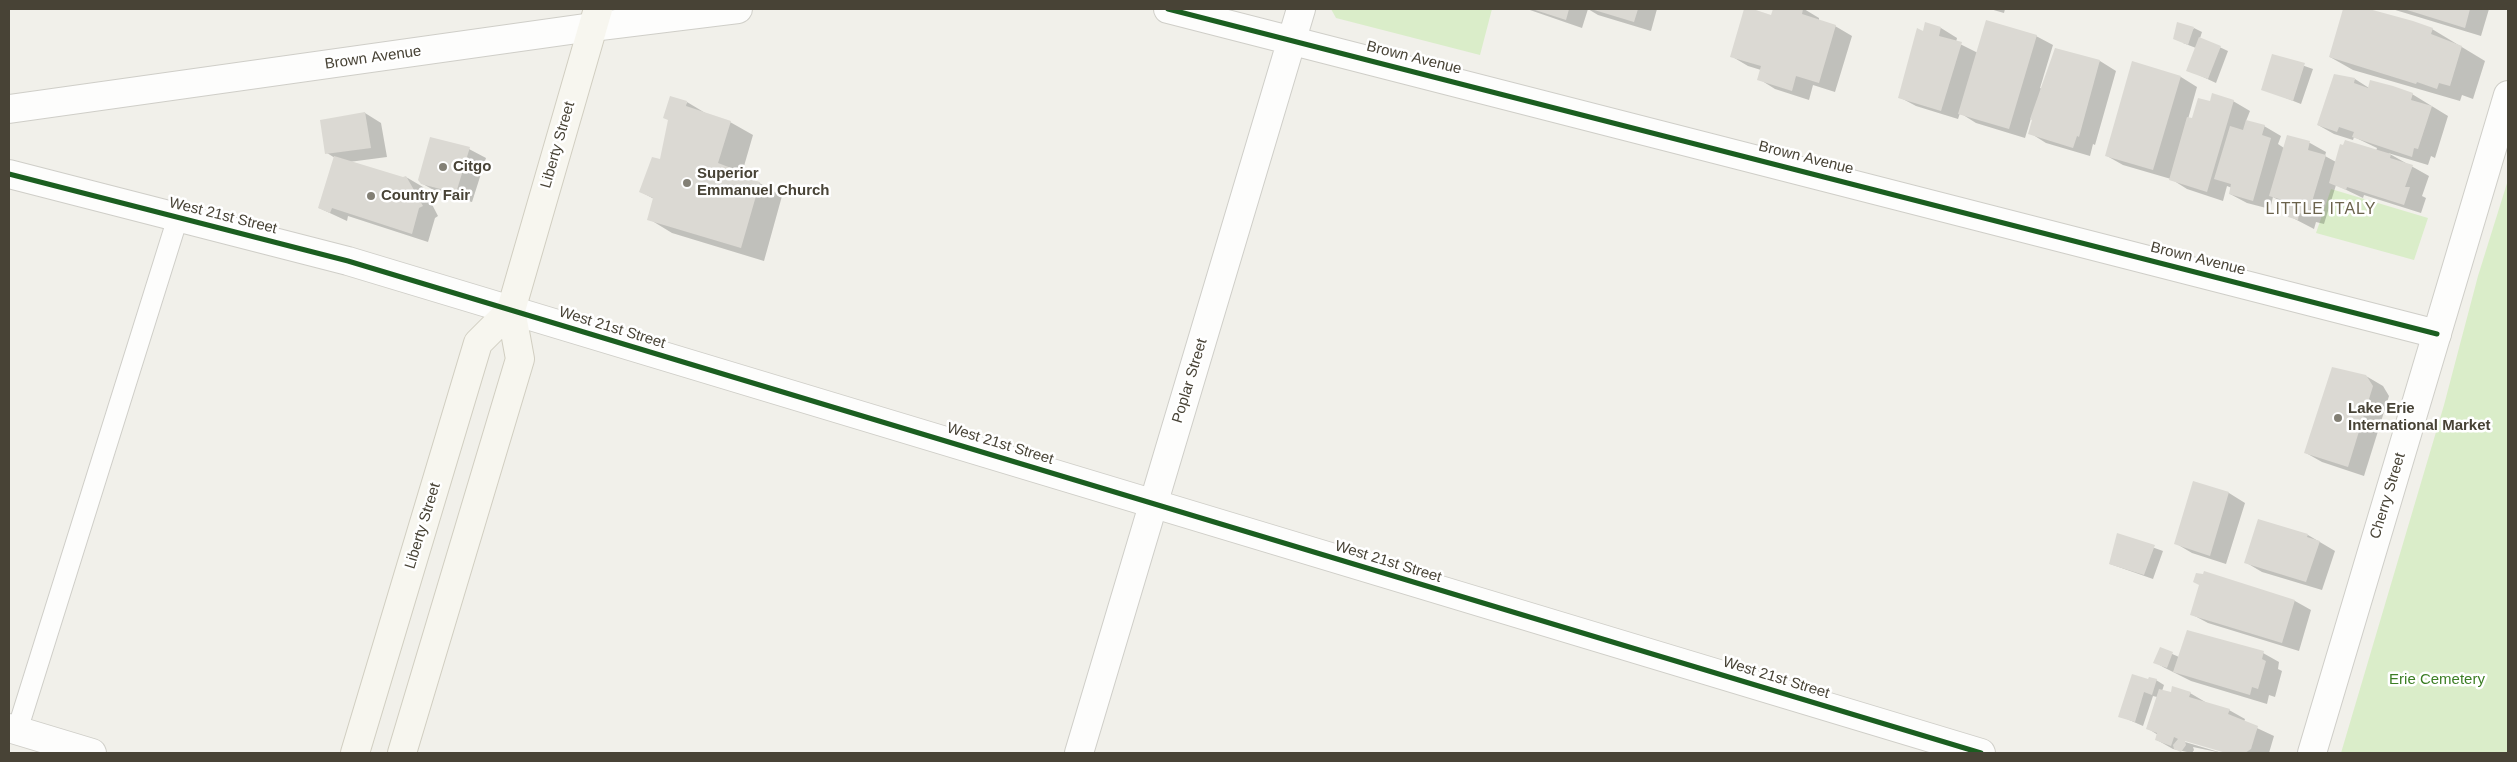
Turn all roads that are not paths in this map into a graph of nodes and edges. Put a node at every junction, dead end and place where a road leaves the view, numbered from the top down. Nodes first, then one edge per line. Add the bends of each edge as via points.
1 (738, 9) edge
2 (1168, 9) edge
3 (1301, 9) edge
4 (595, 18) edge
5 (1292, 40) junction
6 (2508, 95) edge
7 (9, 109) edge
8 (9, 174) edge
9 (178, 217) junction
10 (511, 310) junction
11 (2437, 334) junction
12 (1154, 504) junction
13 (13, 730) edge
14 (92, 753) edge
15 (355, 753) edge
16 (402, 753) edge
17 (1079, 753) edge
18 (1981, 753) edge
19 (2312, 753) edge

1 - 4 street, Brown Avenue
2 - 5 street, Brown Avenue
3 - 5 street, Poplar Street
4 - 7 street, Brown Avenue
4 - 10 main road, Liberty Street
5 - 11 street, Brown Avenue
5 - 12 street, Poplar Street
6 - 11 street, Cherry Street
8 - 9 street, West 21st Street
9 - 10 street, West 21st Street via 348,261
9 - 13 lane
10 - 12 street, West 21st Street
10 - 15 main road, Liberty Street via 478,343
10 - 16 main road, Liberty Street via 520,359
11 - 19 street, Cherry Street
12 - 17 street, Poplar Street
12 - 18 street, West 21st Street
13 - 14 street

